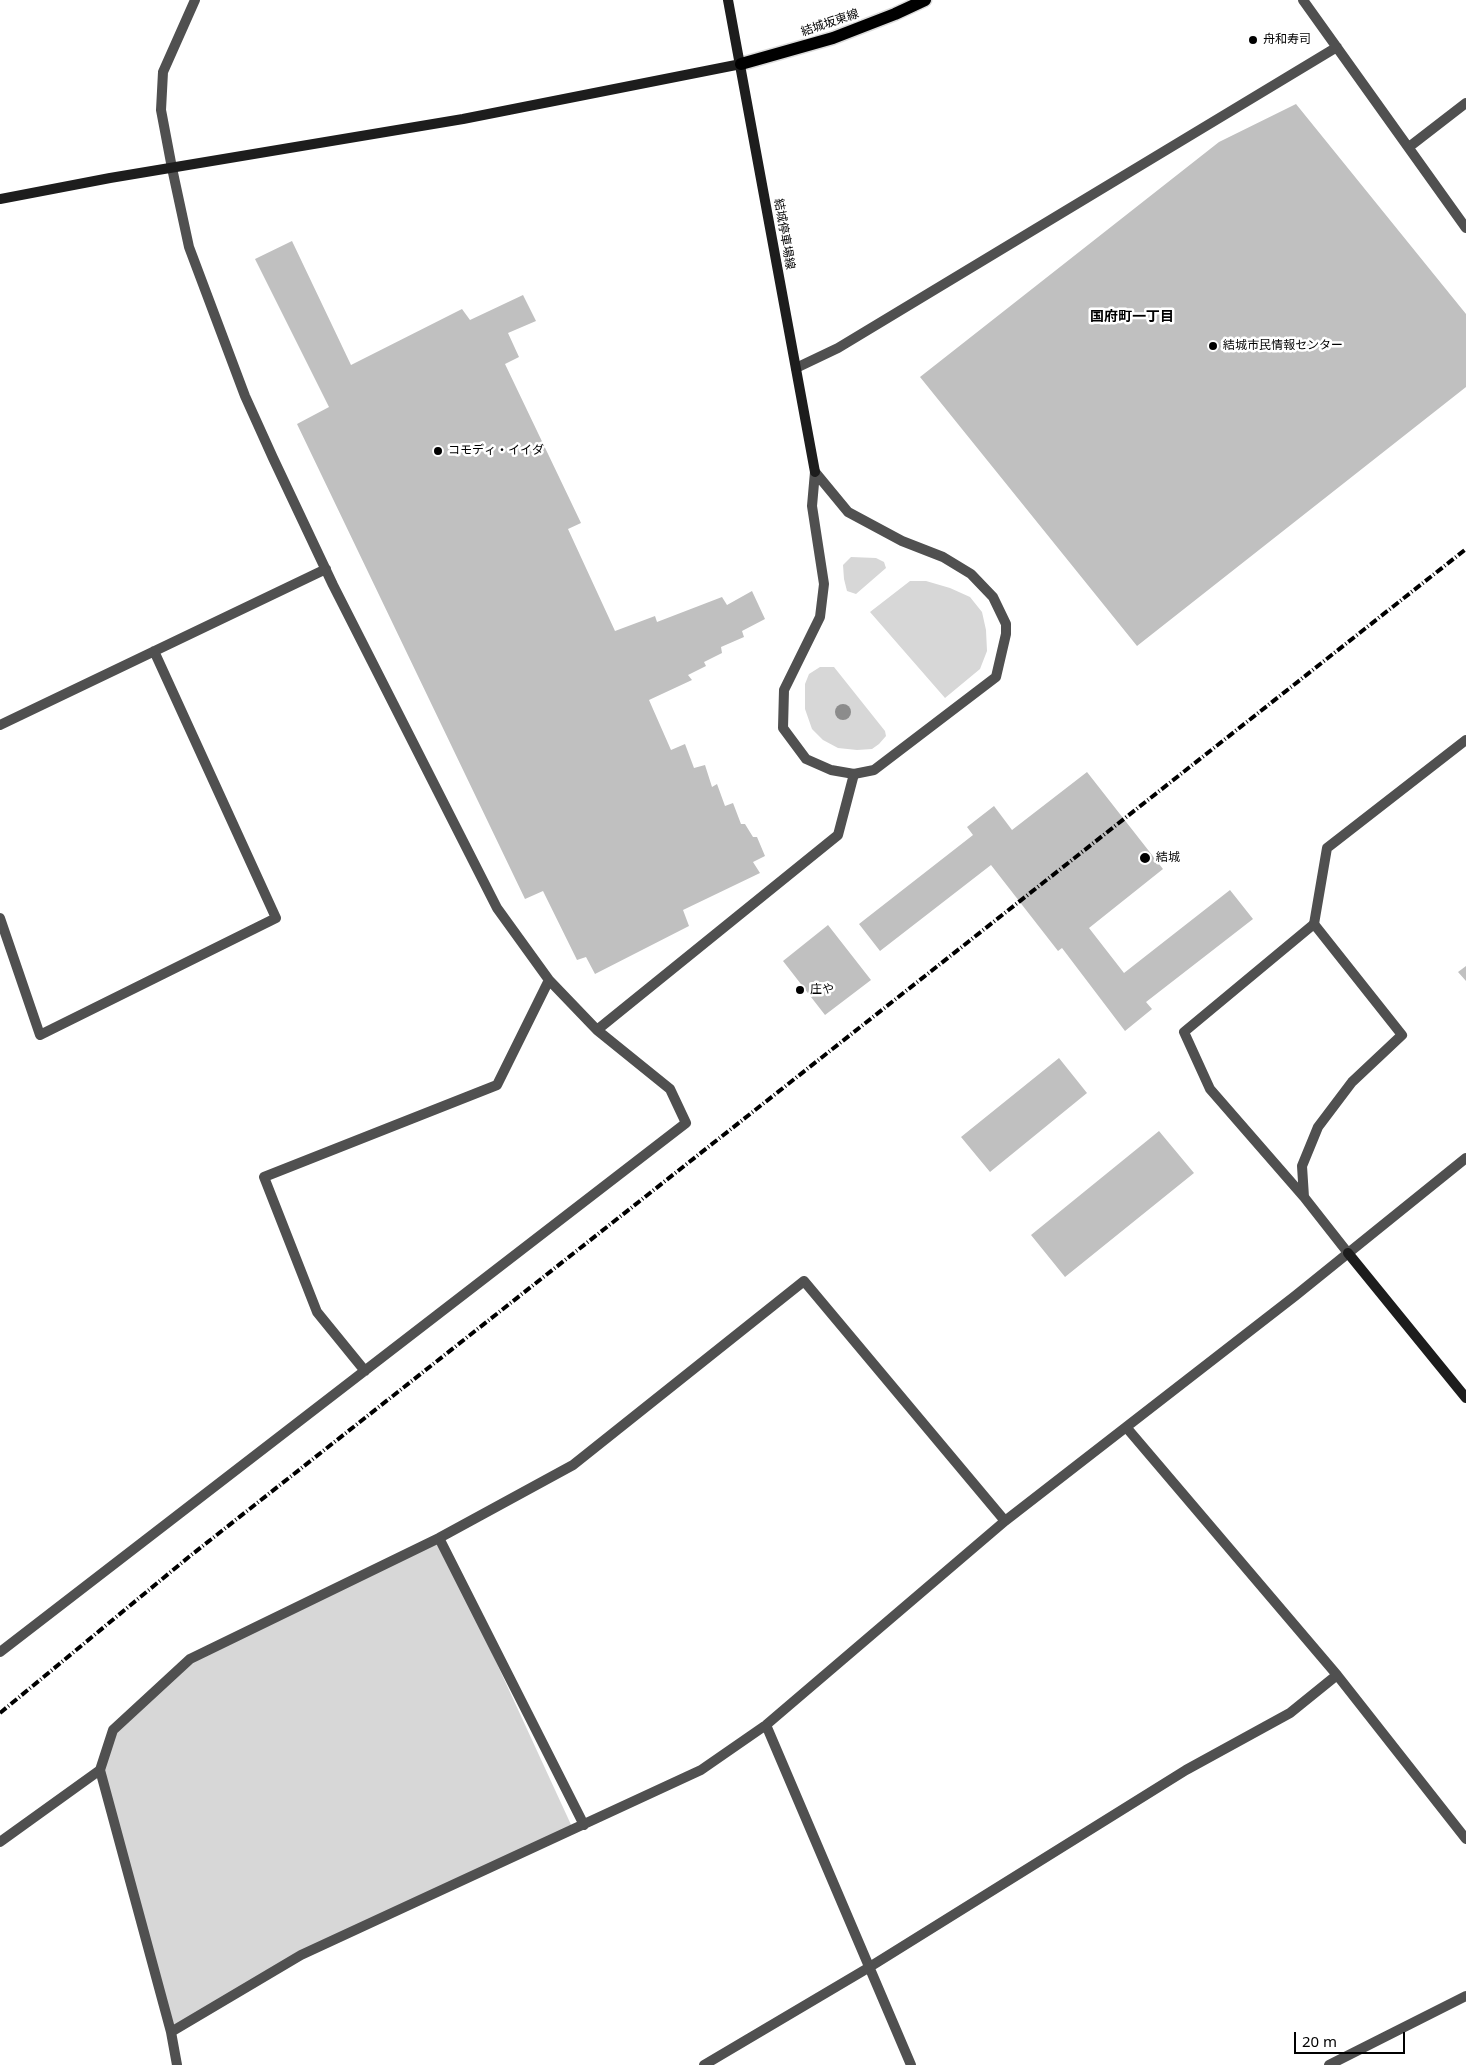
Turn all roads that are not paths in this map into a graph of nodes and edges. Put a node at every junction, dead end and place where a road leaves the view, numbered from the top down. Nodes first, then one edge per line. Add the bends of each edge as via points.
1 (195, 0) edge
2 (728, 0) edge
3 (925, 0) edge
4 (1303, 0) edge
5 (1337, 47) junction
6 (741, 64) junction
7 (1466, 103) edge
8 (1408, 147) junction
9 (172, 168) junction
10 (0, 199) edge
11 (1466, 228) edge
12 (796, 368) junction
13 (815, 472) junction
14 (326, 569) junction
15 (154, 651) junction
16 (0, 725) edge
17 (1466, 740) edge
18 (854, 774) junction
19 (0, 918) edge
20 (1314, 924) junction
21 (549, 980) junction
22 (597, 1030) junction
23 (1466, 1158) edge
24 (1304, 1196) junction
25 (1348, 1253) junction
26 (365, 1371) junction
27 (1466, 1398) edge
28 (1126, 1426) junction
29 (1005, 1521) junction
30 (439, 1538) junction
31 (0, 1652) edge
32 (1337, 1676) junction
33 (766, 1725) junction
34 (100, 1770) junction
35 (584, 1824) junction
36 (1466, 1839) edge
37 (0, 1842) edge
38 (868, 1968) junction
39 (1466, 1996) edge
40 (172, 2032) junction
41 (177, 2065) edge
42 (704, 2065) edge
43 (911, 2065) edge
44 (1329, 2065) edge

1 - 9 street via 163,72 161,110
2 - 6 street, 結城停車場線
3 - 6 main road, 結城坂東線 via 833,38
4 - 5 street
5 - 8 street
5 - 12 street via 838,348
6 - 9 street via 463,118
6 - 12 street, 結城停車場線
7 - 8 street
8 - 11 street
9 - 10 street
9 - 14 street via 189,247 245,396
12 - 13 street, 結城停車場線
13 - 18 street via 812,506 824,584 820,617 784,690 783,728 806,759 831,770
13 - 18 street via 848,512 902,541 943,557 971,574 993,597 1006,624 996,677 874,770
14 - 15 street
14 - 21 street via 497,908
15 - 16 street
15 - 19 street via 276,918 40,1035
17 - 20 street via 1327,848
18 - 22 street via 838,835
20 - 24 street via 1402,1035 1352,1082 1318,1127 1302,1166
20 - 24 street via 1184,1032 1210,1089
21 - 22 street
21 - 26 street via 497,1085 264,1177 317,1312
22 - 26 street via 670,1089 686,1123
23 - 25 street
24 - 25 street
25 - 27 street
25 - 28 street
26 - 31 street
28 - 29 street
28 - 32 street
29 - 30 street via 804,1281 573,1465
29 - 33 street
30 - 34 street via 190,1658 113,1730
30 - 35 street
32 - 36 street
32 - 38 street via 1290,1713 1186,1770
33 - 35 street via 701,1770
33 - 38 street
34 - 37 street
34 - 40 street
35 - 40 street via 301,1955
38 - 42 street
38 - 43 street
39 - 44 street
40 - 41 street

